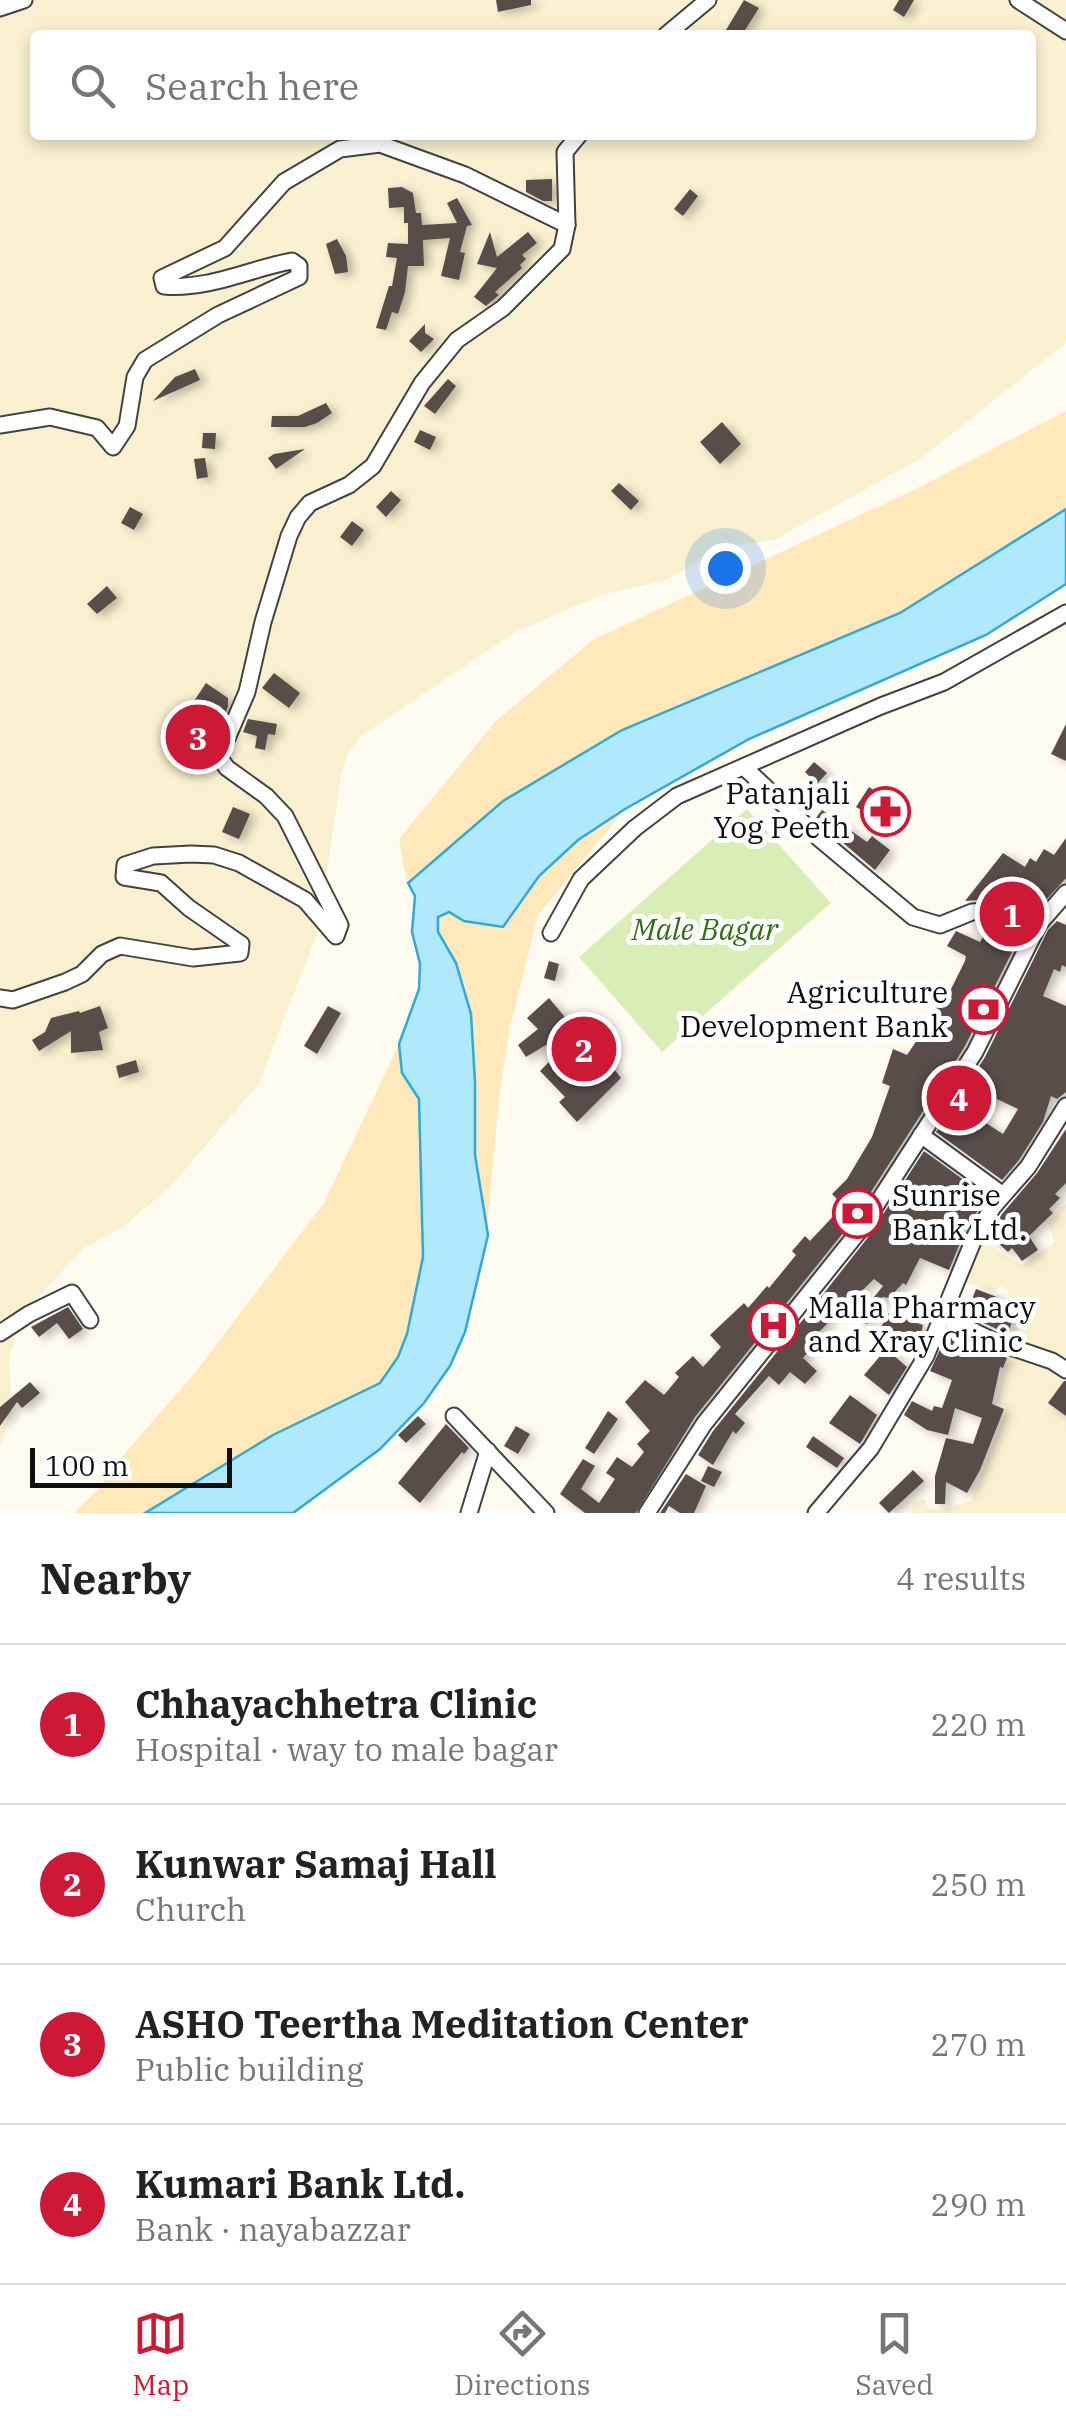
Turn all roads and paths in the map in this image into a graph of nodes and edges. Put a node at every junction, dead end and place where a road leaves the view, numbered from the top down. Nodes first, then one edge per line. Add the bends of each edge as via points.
1 (24, 0) edge
2 (708, 0) edge
3 (1018, 0) edge
4 (0, 8) edge
5 (672, 30) edge
6 (1066, 31) edge
7 (575, 140) edge
8 (567, 225) junction
9 (0, 424) edge
10 (1066, 613) edge
11 (745, 768) junction
12 (1066, 893) edge
13 (1039, 924) junction
14 (551, 932) dead end
15 (0, 998) edge
16 (1066, 1106) edge
17 (921, 1135) junction
18 (1003, 1196) junction
19 (944, 1317) junction
20 (90, 1320) dead end
21 (0, 1334) edge
22 (1066, 1370) edge
23 (454, 1416) dead end
24 (488, 1451) junction
25 (469, 1513) edge
26 (546, 1513) edge
27 (647, 1513) edge
28 (816, 1513) edge

1 - 4 street
2 - 5 street
3 - 6 street
7 - 8 street via 566,152
8 - 9 street via 465,175 380,144 340,149 284,182 224,248 162,278 164,286 187,288 292,261 299,266 299,277 145,360 135,376 127,426 113,447 97,428 50,416
8 - 15 street via 562,249 503,308 457,340 422,383 372,466 310,503 289,536 247,692 219,757 285,816 340,925 336,936 305,900 239,863 214,855 154,856 125,864 124,877 160,882 241,944 240,953 193,958 120,946 65,982 13,1000
10 - 11 street via 944,682
11 - 13 street via 913,917 940,925 972,912 1014,909
11 - 14 street via 677,796 636,828 581,880
12 - 13 street
13 - 17 street via 974,1052
16 - 18 street
17 - 18 street
17 - 27 street via 860,1230 704,1424
18 - 19 street via 976,1234
19 - 22 street
19 - 28 street via 871,1448
20 - 21 street via 72,1293
23 - 24 street
24 - 25 street
24 - 26 street

